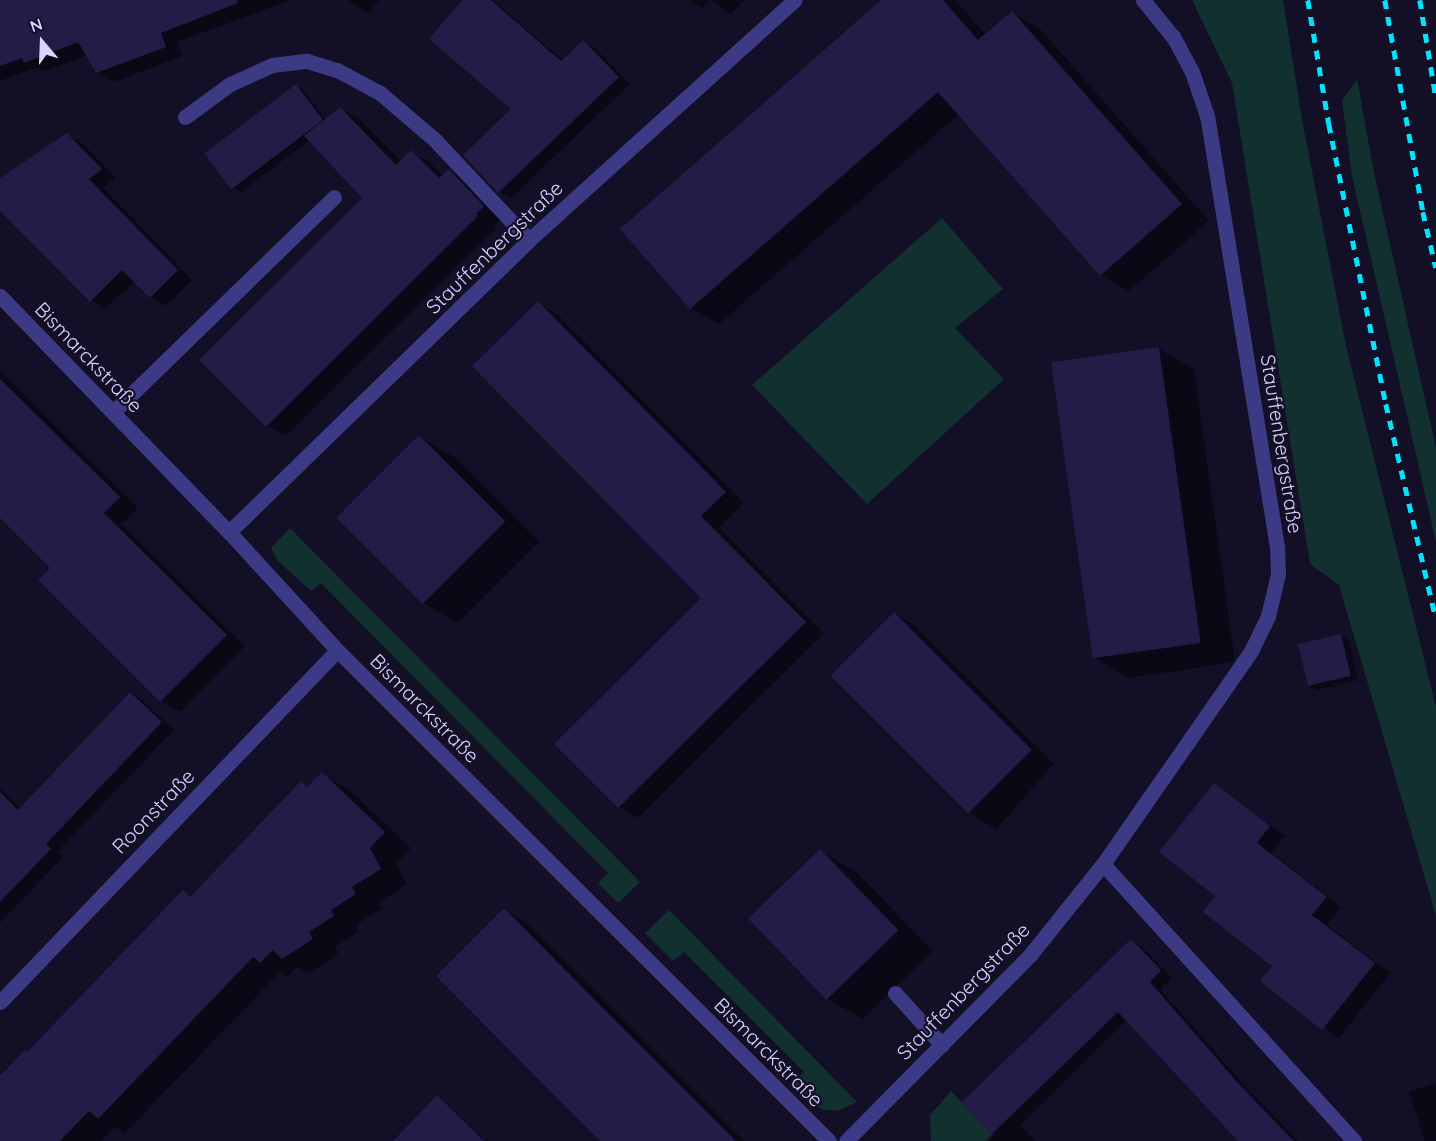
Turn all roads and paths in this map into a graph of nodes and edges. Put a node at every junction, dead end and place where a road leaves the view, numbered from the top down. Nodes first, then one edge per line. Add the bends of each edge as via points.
1 (795, 0) edge
2 (1143, 0) edge
3 (185, 117) dead end
4 (334, 196) dead end
5 (529, 240) junction
6 (0, 296) edge
7 (114, 412) junction
8 (229, 532) junction
9 (337, 650) junction
10 (1103, 864) junction
11 (895, 993) dead end
12 (0, 1002) edge
13 (942, 1045) junction
14 (829, 1141) edge
15 (846, 1141) edge
16 (1354, 1141) edge

1 - 5 street, Stauffenbergstraße
2 - 10 street, Stauffenbergstraße via 1173,37 1207,116 1275,535 1278,574 1268,616 1251,651
3 - 5 street via 230,84 272,65 307,61 338,70 380,93 435,140
4 - 7 street
5 - 8 street, Stauffenbergstraße
6 - 7 street, Bismarckstraße
7 - 8 street, Bismarckstraße
8 - 9 street, Bismarckstraße
9 - 12 street, Roonstraße
9 - 14 street, Bismarckstraße
10 - 13 street, Stauffenbergstraße via 1030,956
10 - 16 street
11 - 13 street
13 - 15 street, Stauffenbergstraße

